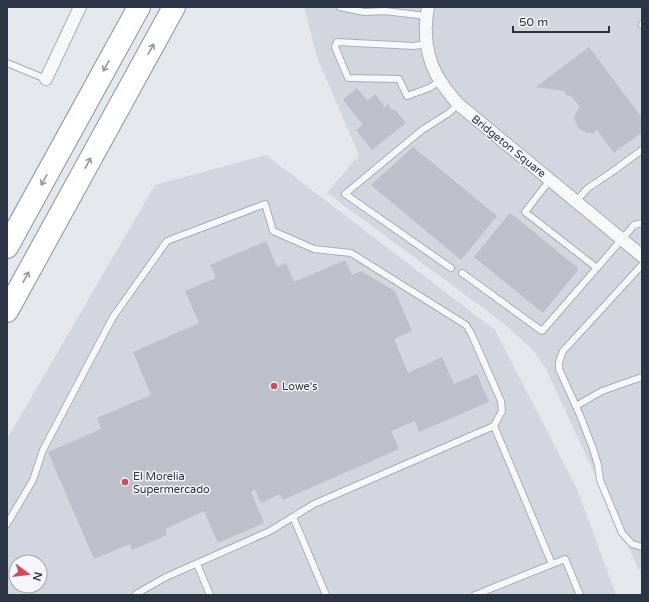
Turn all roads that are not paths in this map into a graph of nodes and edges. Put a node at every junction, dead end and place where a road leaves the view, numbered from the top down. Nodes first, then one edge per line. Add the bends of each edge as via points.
1 (80, 7) edge
2 (139, 7) edge
3 (174, 7) edge
4 (340, 7) edge
5 (427, 12) edge
6 (426, 44) junction
7 (7, 63) edge
8 (46, 79) joint
9 (440, 81) junction
10 (458, 104) junction
11 (642, 150) edge
12 (550, 180) junction
13 (576, 201) junction
14 (642, 223) edge
15 (622, 239) junction
16 (7, 247) edge
17 (642, 256) edge
18 (642, 265) edge
19 (451, 268) dead end
20 (597, 268) junction
21 (462, 273) dead end
22 (7, 311) edge
23 (642, 377) edge
24 (576, 406) junction
25 (494, 426) junction
26 (293, 517) junction
27 (7, 524) edge
28 (642, 547) edge
29 (197, 564) junction
30 (552, 564) junction
31 (135, 595) edge
32 (210, 595) edge
33 (326, 595) edge
34 (475, 595) edge
35 (580, 595) edge

1 - 8 street
2 -> 16 highway
22 -> 3 highway
4 - 5 lane via 364,12
5 - 6 street, Bridgeton Square
6 - 9 street, Bridgeton Square
6 - 9 lane via 414,46 337,42 335,47 348,78 399,79 407,96
7 - 8 lane
9 - 10 street, Bridgeton Square
10 - 12 street, Bridgeton Square
10 - 19 lane via 449,113 422,130 345,194
11 - 13 lane via 588,188
12 - 13 street, Bridgeton Square
12 - 20 lane via 525,212
13 - 15 street, Bridgeton Square
14 - 15 lane via 634,225
15 - 17 street, Bridgeton Square
15 - 20 lane
18 - 24 lane via 563,352 559,369
20 - 21 lane via 542,331
23 - 24 lane via 602,391
24 - 28 lane via 594,449 600,480 622,533 632,544
25 - 26 lane via 314,504
25 - 27 lane via 502,412 501,401 466,325 351,253 314,249 273,231 265,204 167,242 113,317 43,450 33,480
25 - 30 lane
26 - 29 lane via 261,535
26 - 33 lane
29 - 31 lane via 166,577
29 - 32 lane
30 - 34 lane
30 - 35 lane via 565,559

